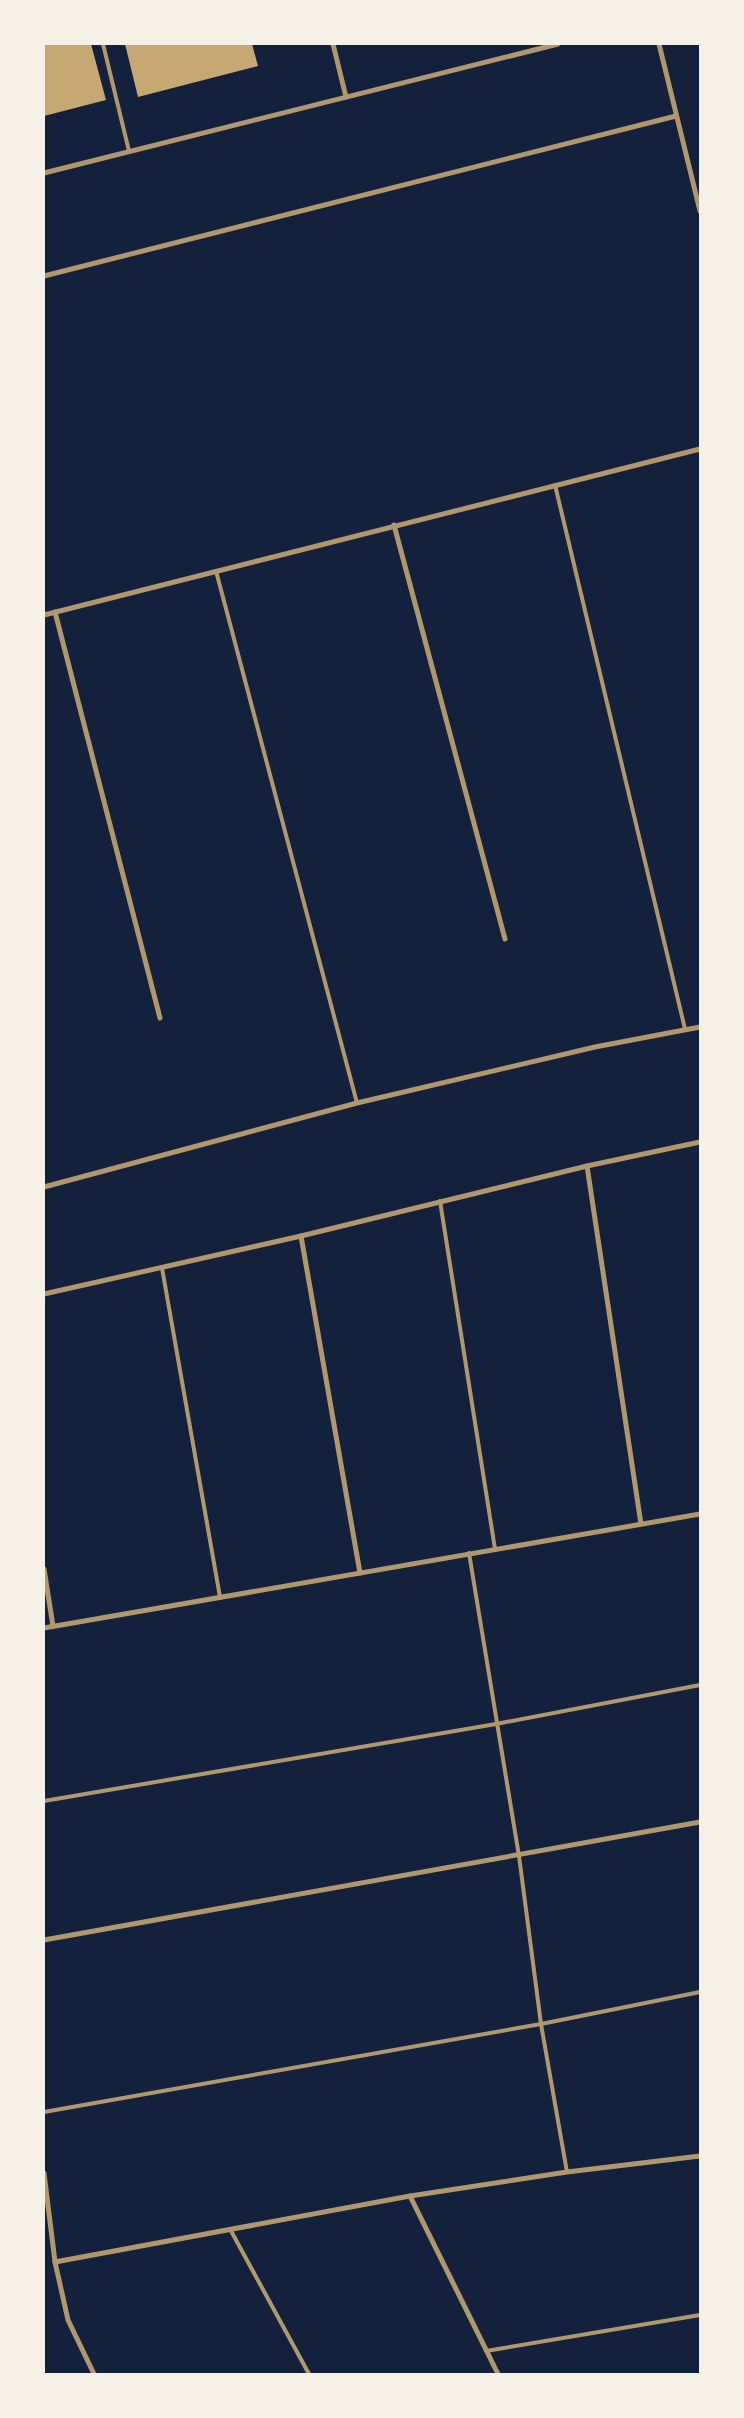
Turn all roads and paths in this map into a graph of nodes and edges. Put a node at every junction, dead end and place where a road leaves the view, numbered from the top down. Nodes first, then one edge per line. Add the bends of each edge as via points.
1 (103, 44) edge
2 (333, 44) edge
3 (558, 44) edge
4 (659, 44) edge
5 (346, 97) junction
6 (676, 116) junction
7 (129, 151) junction
8 (44, 173) edge
9 (700, 211) edge
10 (44, 276) edge
11 (700, 449) edge
12 (555, 485) junction
13 (394, 525) junction
14 (216, 571) junction
15 (55, 612) junction
16 (44, 615) edge
17 (505, 939) dead end
18 (160, 1018) dead end
19 (700, 1027) edge
20 (685, 1029) junction
21 (357, 1102) junction
22 (700, 1142) edge
23 (587, 1166) junction
24 (44, 1187) edge
25 (440, 1201) junction
26 (300, 1236) junction
27 (162, 1268) junction
28 (44, 1294) edge
29 (700, 1514) edge
30 (641, 1524) junction
31 (495, 1549) junction
32 (469, 1553) junction
33 (44, 1569) edge
34 (360, 1573) junction
35 (220, 1597) junction
36 (52, 1626) junction
37 (44, 1628) edge
38 (700, 1685) edge
39 (496, 1724) junction
40 (44, 1801) edge
41 (700, 1822) edge
42 (519, 1856) junction
43 (44, 1940) edge
44 (700, 1992) edge
45 (541, 2024) junction
46 (44, 2112) edge
47 (700, 2156) edge
48 (567, 2172) junction
49 (44, 2173) edge
50 (410, 2196) junction
51 (230, 2229) junction
52 (55, 2262) junction
53 (700, 2315) edge
54 (486, 2351) junction
55 (94, 2374) edge
56 (309, 2374) edge
57 (498, 2374) edge

1 - 7 lane
2 - 5 street
3 - 5 street
4 - 6 street
5 - 7 street
6 - 9 street
6 - 10 street
7 - 8 street
11 - 12 street
12 - 13 street
12 - 20 lane
13 - 14 street
13 - 17 street
14 - 15 street
14 - 21 lane
15 - 16 street
15 - 18 street
19 - 20 street
20 - 21 street
21 - 24 street
22 - 23 street
23 - 25 street
23 - 30 street
25 - 26 street
25 - 31 lane
26 - 27 street
26 - 34 street
27 - 28 street
27 - 35 lane
29 - 30 street
30 - 31 street
31 - 32 street
32 - 34 street
32 - 39 lane
33 - 36 street
34 - 35 street
35 - 36 street
36 - 37 street
38 - 39 lane
39 - 40 lane
39 - 42 lane
41 - 42 street
42 - 43 street
42 - 45 lane
44 - 45 lane
45 - 46 lane
45 - 48 lane
47 - 48 street
48 - 50 street
49 - 52 street
50 - 51 street
50 - 54 street
51 - 52 street
51 - 56 lane
52 - 55 street via 68,2320
53 - 54 lane
54 - 57 street

